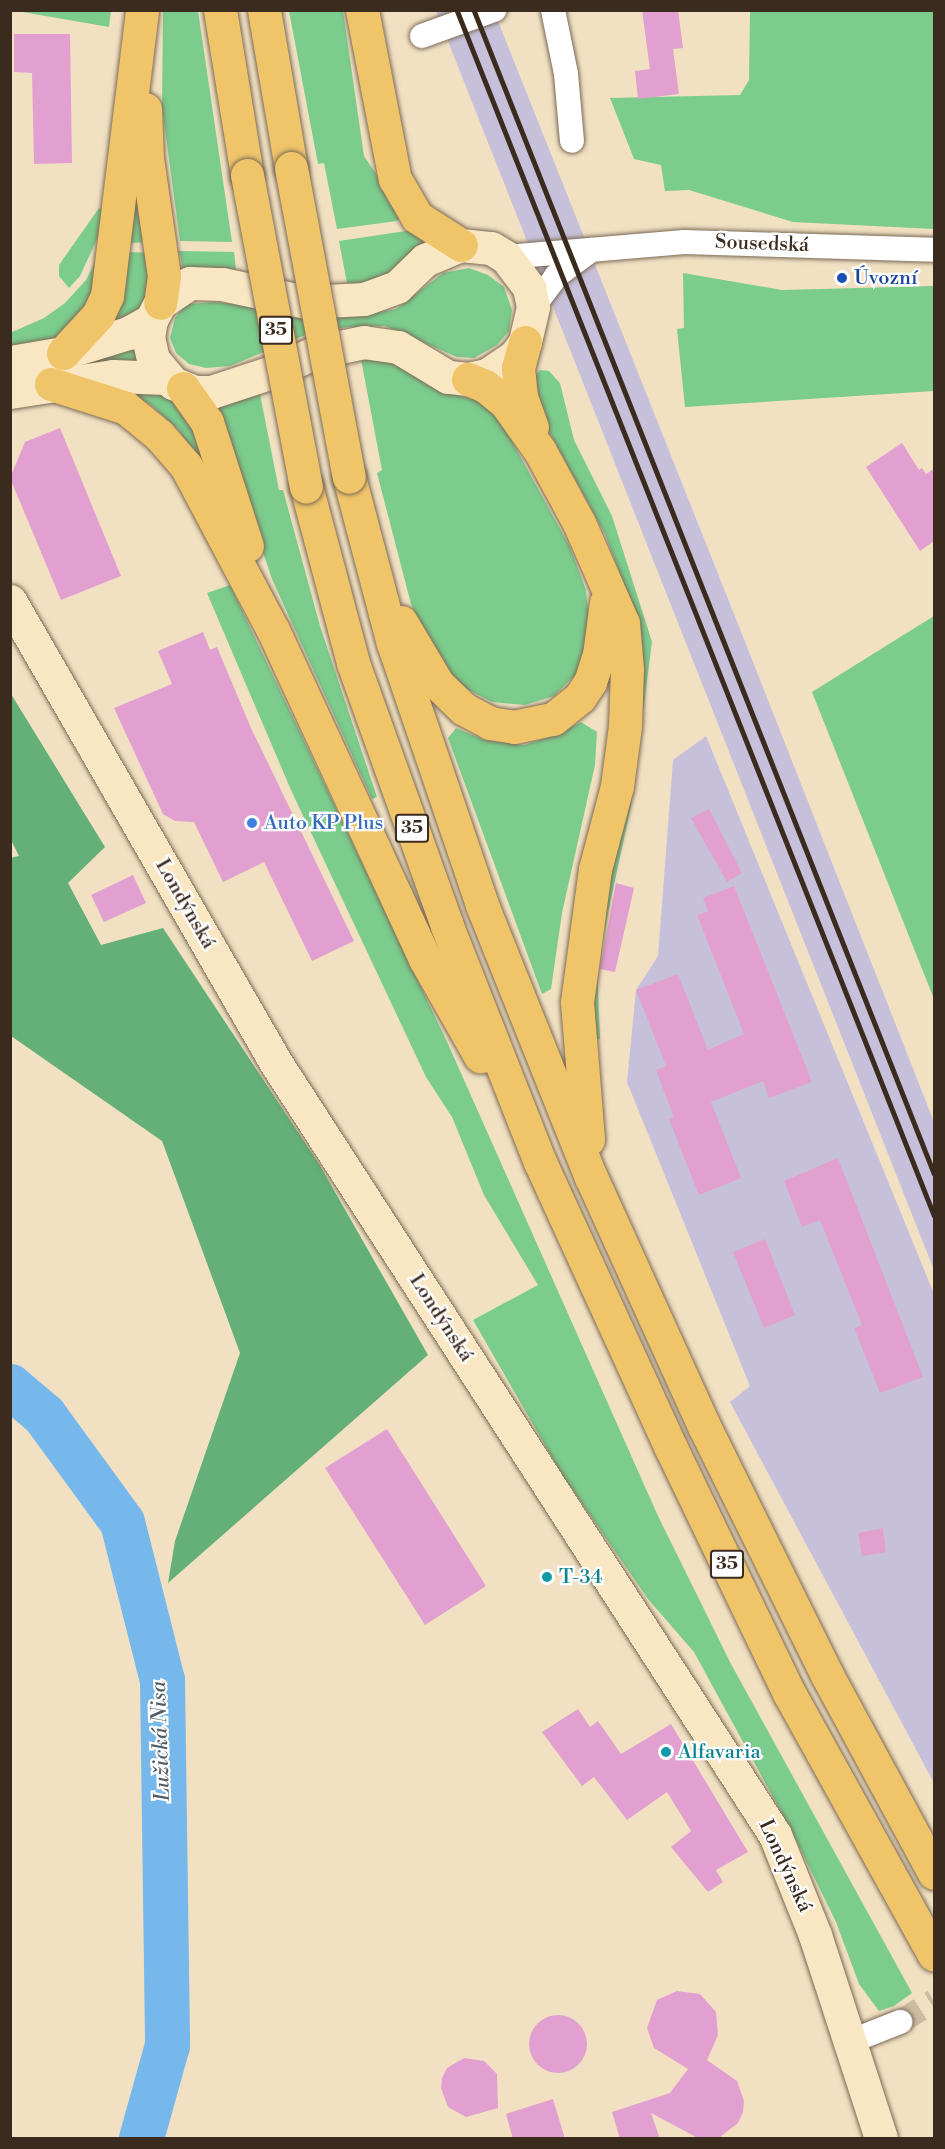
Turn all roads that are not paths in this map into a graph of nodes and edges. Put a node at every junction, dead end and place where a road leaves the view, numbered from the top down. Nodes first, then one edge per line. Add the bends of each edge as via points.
1 (220, 10) edge
2 (264, 10) edge
3 (362, 10) edge
4 (494, 10) edge
5 (553, 10) edge
6 (141, 13) edge
7 (422, 36) dead end
8 (572, 141) dead end
9 (461, 245) junction
10 (591, 250) junction
11 (934, 250) edge
12 (506, 257) junction
13 (532, 307) junction
14 (155, 312) junction
15 (525, 342) junction
16 (63, 353) junction
17 (10, 362) edge
18 (468, 379) junction
19 (174, 383) junction
20 (51, 384) junction
21 (10, 392) edge
22 (540, 451) junction
23 (374, 573) junction
24 (606, 582) junction
25 (10, 601) edge
26 (273, 630) junction
27 (540, 1162) junction
28 (591, 1177) junction
29 (934, 1873) edge
30 (934, 1955) edge
31 (900, 2022) tunnel mouth
32 (852, 2041) junction
33 (882, 2139) edge

1 - 27 highway, 35, bridge via 306,486 352,663 447,926
2 - 23 highway, 35, bridge via 349,477
3 - 9 highway via 395,179 417,217
4 - 7 street
5 - 8 street via 566,74
6 - 14 highway via 147,158 164,276
6 - 16 highway via 107,296 98,315
9 - 12 street via 491,248
9 - 14 street via 425,260 397,287 364,299 306,302 206,282 183,287
10 - 11 street, Sousedská via 684,242
10 - 12 street, Sousedská
10 - 13 street via 556,276
12 - 13 street via 524,279
13 - 15 street
14 - 16 street via 128,333
14 - 19 street via 148,338 153,359
15 - 18 street via 502,367
15 - 22 highway, 35 via 518,368 521,397
16 - 17 street
18 - 19 street via 429,369 398,347 364,342 316,352 211,392
18 - 22 highway, 35 via 485,386 505,402
19 - 20 street via 141,375
19 - 26 highway, 35 via 207,422
20 - 21 street
20 - 26 highway, 35 via 126,408 159,435 186,465
22 - 24 highway, 35
23 - 24 highway, 35 via 438,684 464,709 490,723 514,727 553,719 574,703 590,682 606,624
23 - 28 highway, 35 via 393,643 482,905
24 - 28 highway, 35 via 623,623 627,669 616,786 595,869 577,1002
25 - 32 street, Londýnská via 276,1064 775,1835
26 - 27 highway, 35 via 425,959
27 - 30 highway, 35 via 670,1448 789,1692
28 - 29 highway, 35 via 705,1426 826,1675
31 - 32 street
32 - 33 street, Londýnská

